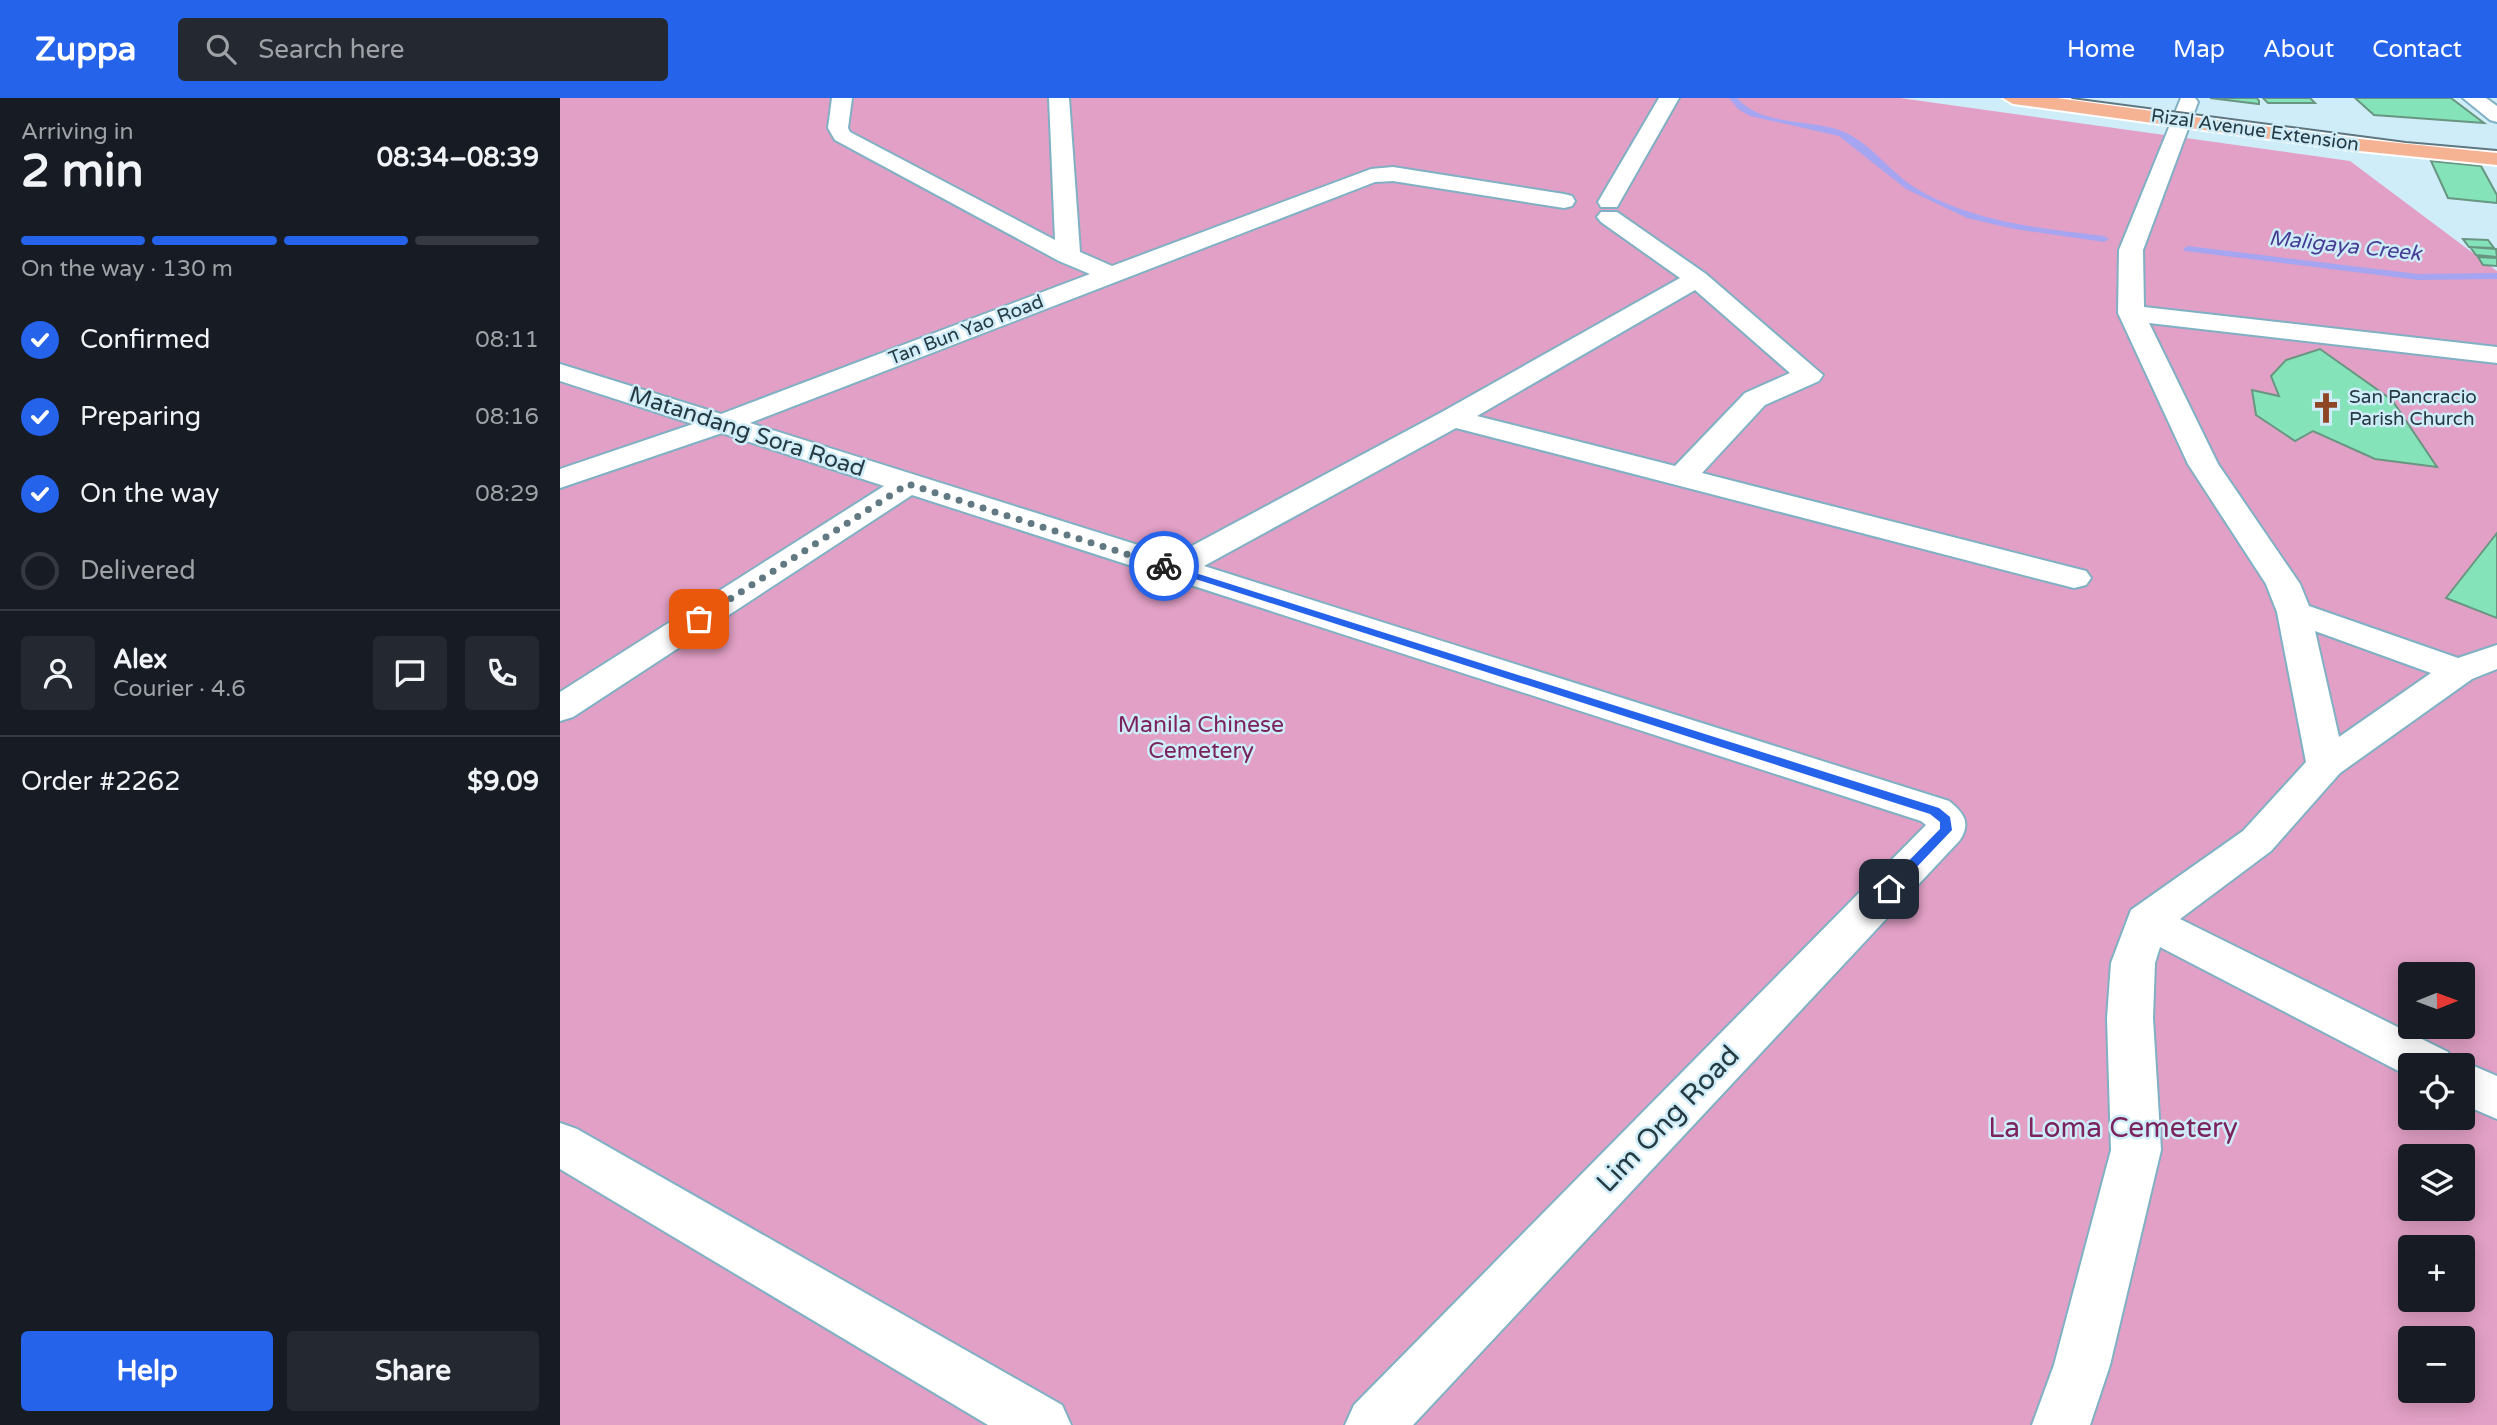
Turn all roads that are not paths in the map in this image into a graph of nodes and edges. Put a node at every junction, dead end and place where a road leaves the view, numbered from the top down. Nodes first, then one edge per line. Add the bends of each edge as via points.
1 (842, 98) edge
2 (1059, 98) edge
3 (1669, 98) edge
4 (2013, 98) edge
5 (2156, 98) edge
6 (2473, 98) edge
7 (2229, 107) dead end
8 (2184, 112) junction
9 (2497, 116) edge
10 (2497, 159) edge
11 (1588, 208) junction
12 (1068, 256) junction
13 (1110, 274) junction
14 (1697, 279) junction
15 (2131, 313) junction
16 (2497, 355) edge
17 (560, 372) edge
18 (1452, 418) junction
19 (721, 424) junction
20 (1682, 477) junction
21 (560, 479) edge
22 (908, 484) junction
23 (1174, 569) junction
24 (2074, 578) dead end
25 (2294, 612) junction
26 (2478, 663) edge
27 (560, 709) edge
28 (2326, 764) junction
29 (1934, 811) joint
30 (2147, 921) junction
31 (2406, 1053) edge
32 (2475, 1088) edge
33 (2497, 1099) edge
34 (560, 1144) edge
35 (1042, 1425) edge
36 (1374, 1425) edge
37 (2061, 1425) edge

1 - 12 street via 838,128 842,136
2 - 12 street
3 - 11 street
4 - 8 main road, Rizal Avenue Extension
5 - 8 main road, Rizal Avenue Extension
6 - 9 street
7 - 8 main road, Rizal Avenue Extension
8 - 10 main road, Rizal Avenue Extension via 2350,144
8 - 15 street via 2132,250
11 - 13 street, Tan Bun Yao Road via 1393,174 1371,176
11 - 14 street
12 - 13 street
13 - 19 street, Tan Bun Yao Road
14 - 18 street
14 - 20 street via 1809,375 1755,399
15 - 16 street
15 - 25 street via 2203,464 2278,574
17 - 19 street, Matandang Sora Road
18 - 20 street
18 - 23 street
19 - 21 street, Tan Bun Yao Road
19 - 22 street, Matandang Sora Road
20 - 24 street
22 - 23 street, Matandang Sora Road
22 - 27 street
23 - 29 street, Matandang Sora Road
25 - 26 street
25 - 28 street
26 - 28 street
28 - 30 street via 2257,841
29 - 36 street, Lim Ong Road via 1946,820 1946,830
30 - 31 street
30 - 37 street via 2133,963 2130,1018 2136,1150 2082,1365
32 - 33 street
34 - 35 street

